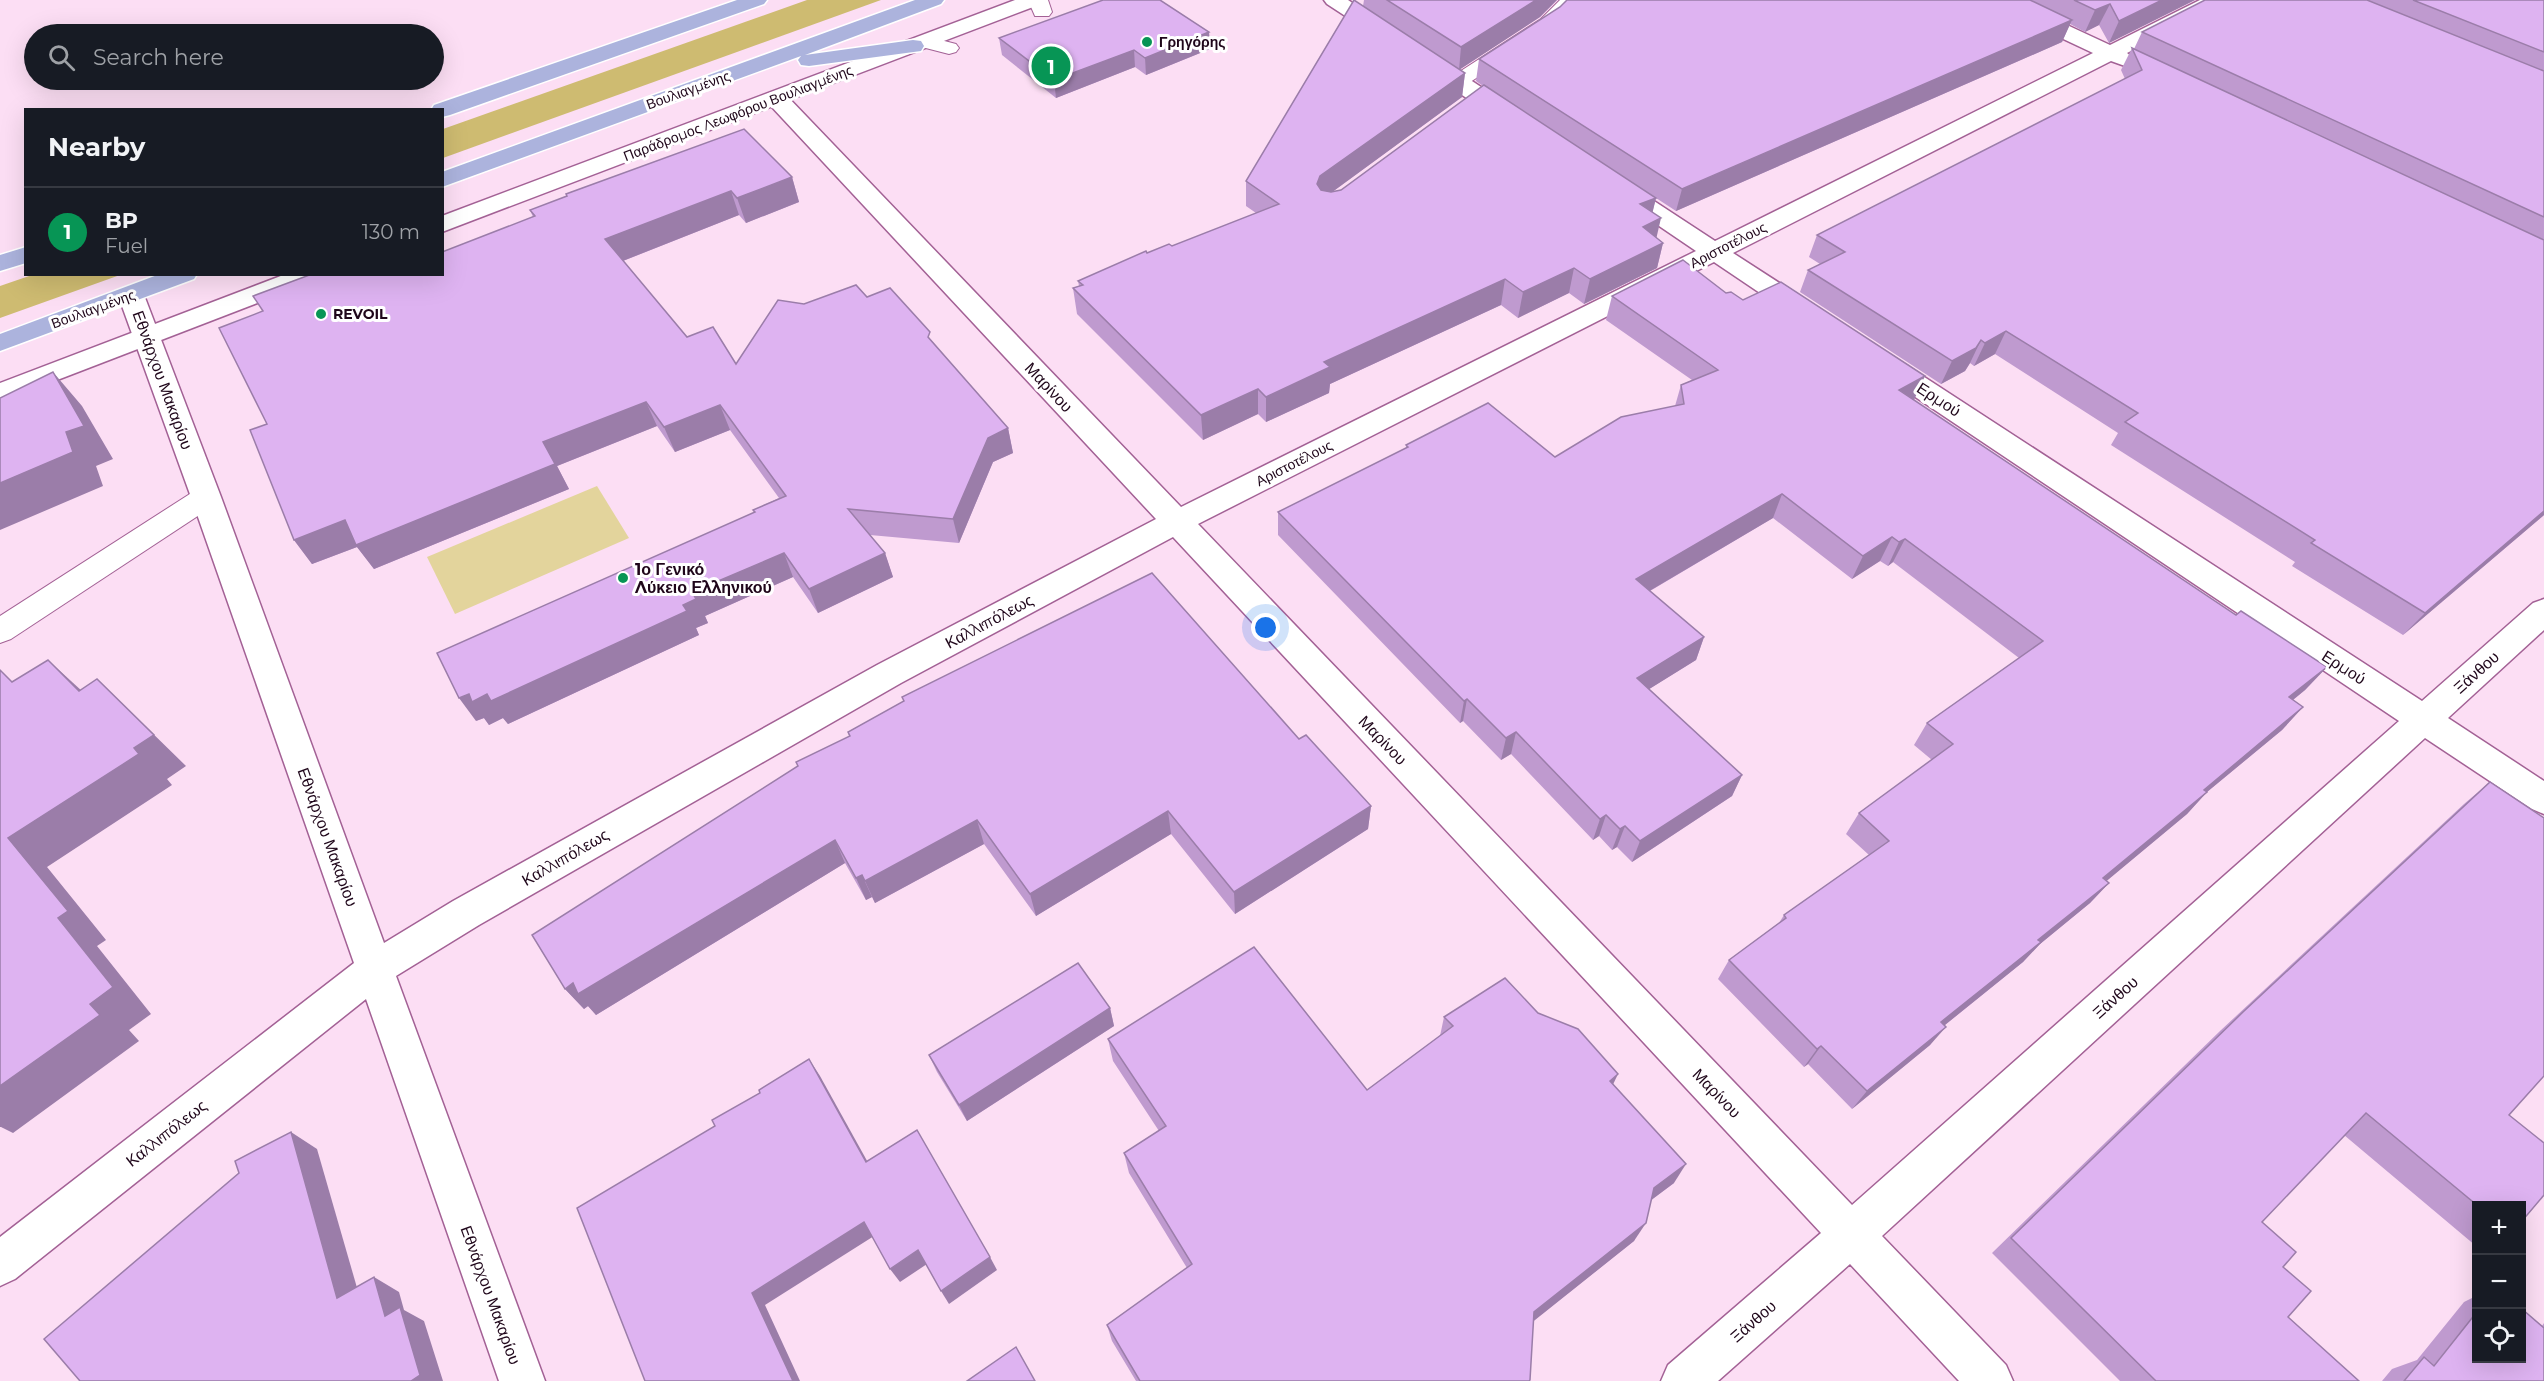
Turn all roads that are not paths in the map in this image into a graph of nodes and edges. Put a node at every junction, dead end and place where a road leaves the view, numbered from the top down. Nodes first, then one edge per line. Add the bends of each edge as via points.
1 (758, 0) edge
2 (934, 0) edge
3 (1334, 0) edge
4 (1571, 0) edge
5 (1996, 0) edge
6 (2216, 0) edge
7 (1038, 4) edge
8 (919, 44) junction
9 (949, 48) dead end
10 (2110, 53) junction
11 (750, 67) junction
12 (2142, 68) edge
13 (1457, 82) junction
14 (777, 99) junction
15 (444, 109) edge
16 (1529, 129) edge
17 (1598, 174) edge
18 (444, 179) edge
19 (444, 224) edge
20 (1714, 251) junction
21 (24, 255) edge
22 (0, 263) edge
23 (180, 276) edge
24 (306, 276) edge
25 (131, 295) junction
26 (1824, 324) edge
27 (148, 337) junction
28 (0, 343) edge
29 (1864, 350) edge
30 (0, 393) edge
31 (206, 497) junction
32 (1176, 522) junction
33 (2544, 611) edge
34 (0, 631) edge
35 (2424, 720) junction
36 (2544, 799) edge
37 (375, 969) junction
38 (1852, 1234) junction
39 (0, 1264) edge
40 (522, 1381) edge
41 (1684, 1381) edge
42 (1990, 1381) edge

1 - 15 main road
2 - 11 main road, Βουλιαγμένης
3 - 13 street
4 - 13 lane via 1548,23
5 - 10 street
6 - 10 street, Αριστοτέλους
7 - 8 street, Παράδρομος Λεωφόρου Βουλιαγμένης
8 - 9 lane
8 - 11 main road
8 - 14 street, Παράδρομος Λεωφόρου Βουλιαγμένης
10 - 12 street
10 - 20 street, Αριστοτέλους
11 - 18 main road, Βουλιαγμένης
13 - 16 street via 1471,104
14 - 19 street, Παράδρομος Λεωφόρου Βουλιαγμένης
14 - 32 street, Μαρίνου
17 - 20 street
20 - 26 street
20 - 32 street, Αριστοτέλους
21 - 22 main road
23 - 25 main road, Βουλιαγμένης
24 - 27 street
25 - 27 street, Εθνάρχου Μακαρίου
25 - 28 main road, Βουλιαγμένης
27 - 30 street
27 - 31 street, Εθνάρχου Μακαρίου
29 - 35 street, Ερμού
31 - 34 lane
31 - 37 street, Εθνάρχου Μακαρίου
32 - 37 street, Καλλιπόλεως via 889,674 466,913
32 - 38 street, Μαρίνου
33 - 35 street, Ξάνθου
35 - 36 street, Ερμού
35 - 38 street, Ξάνθου
37 - 39 street, Καλλιπόλεως
37 - 40 street, Εθνάρχου Μακαρίου
38 - 41 street, Ξάνθου
38 - 42 street, Μαρίνου

